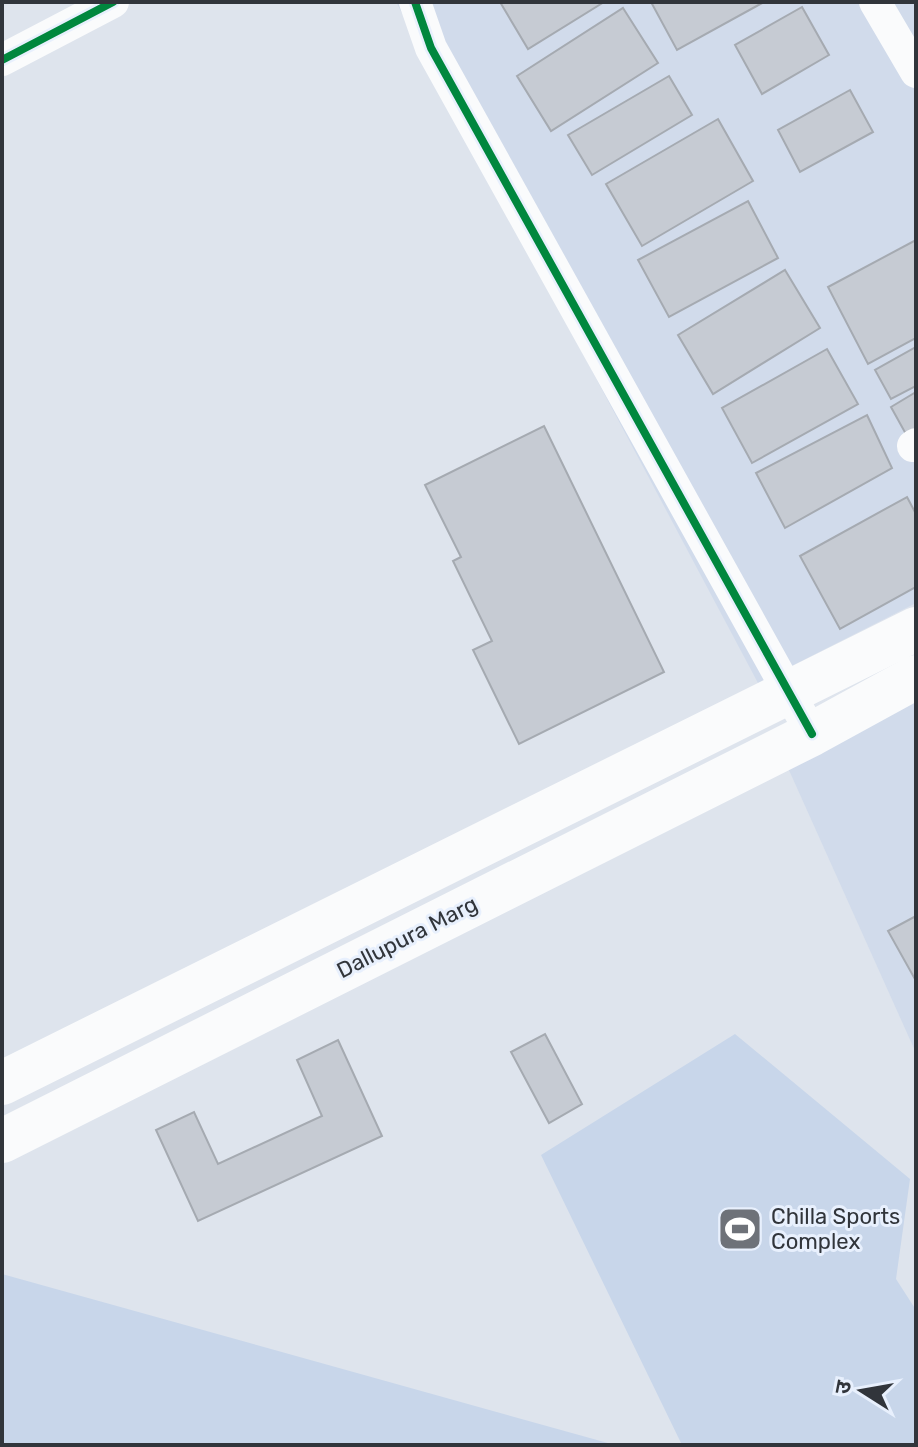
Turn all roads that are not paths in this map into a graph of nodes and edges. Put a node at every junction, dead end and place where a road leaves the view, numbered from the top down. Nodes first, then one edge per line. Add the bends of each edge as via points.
1 (113, 2) edge
2 (415, 2) edge
3 (875, 2) edge
4 (2, 60) edge
5 (916, 72) edge
6 (916, 629) edge
7 (916, 677) edge
8 (790, 693) junction
9 (812, 734) junction
10 (2, 1083) edge
11 (2, 1141) edge

1 - 4 street
2 - 8 street via 431,48
3 - 5 street
6 - 8 main road
7 - 9 main road, Dallupura Marg
8 - 9 street
8 - 10 main road
9 - 11 main road, Dallupura Marg

